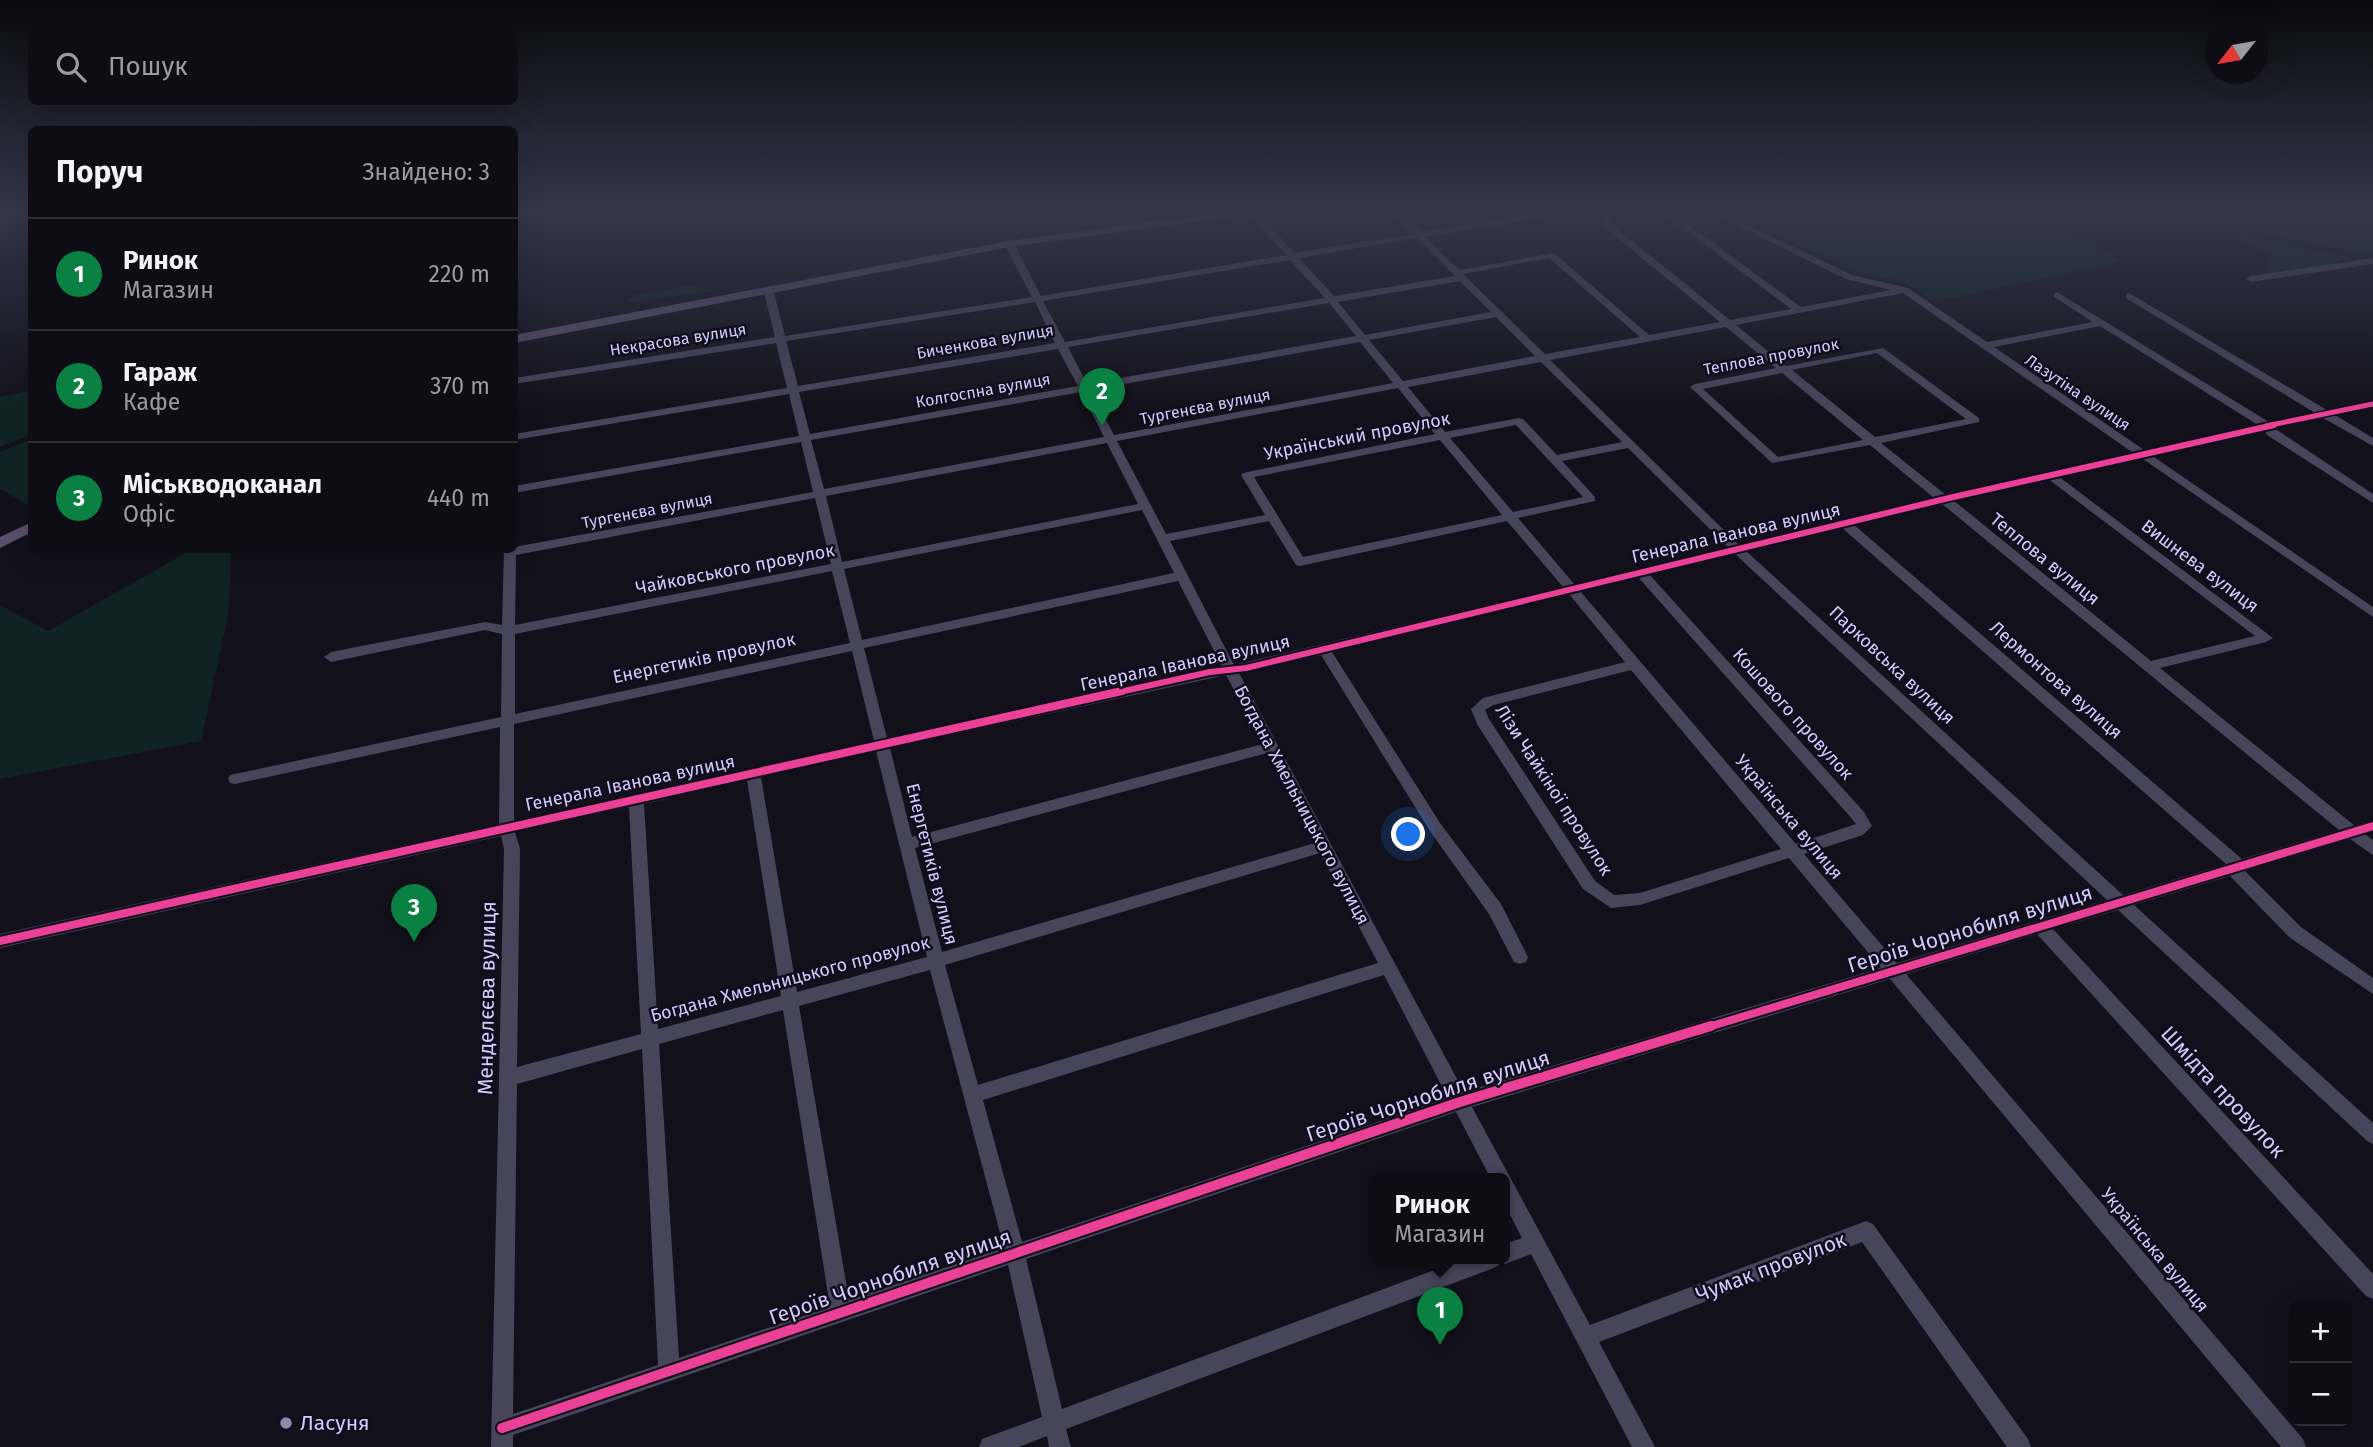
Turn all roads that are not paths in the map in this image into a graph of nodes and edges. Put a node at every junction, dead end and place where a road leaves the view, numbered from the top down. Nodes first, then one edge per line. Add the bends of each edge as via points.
1 (813, 281) edge
2 (1028, 281) edge
3 (1142, 281) edge
4 (1314, 281) edge
5 (1429, 281) edge
6 (1465, 281) edge
7 (1580, 281) edge
8 (1676, 281) edge
9 (1759, 281) edge
10 (1864, 281) edge
11 (768, 289) junction
12 (1905, 290) junction
13 (2057, 295) dead end
14 (2129, 296) dead end
15 (1038, 299) junction
16 (1330, 299) junction
17 (1799, 310) junction
18 (1499, 314) junction
19 (2102, 323) junction
20 (1730, 324) junction
21 (518, 338) edge
22 (782, 339) junction
23 (1648, 339) junction
24 (1362, 340) junction
25 (1061, 345) junction
26 (1986, 345) junction
27 (1544, 358) junction
28 (1786, 369) junction
29 (518, 380) edge
30 (1400, 385) junction
31 (1084, 388) junction
32 (794, 389) junction
33 (2373, 404) edge
34 (2325, 414) junction
35 (2267, 426) junction
36 (518, 436) edge
37 (807, 437) junction
38 (1443, 437) junction
39 (1111, 440) junction
40 (1874, 441) junction
41 (2373, 443) edge
42 (1631, 444) junction
43 (2146, 455) junction
44 (1556, 458) junction
45 (2051, 476) junction
46 (518, 489) edge
47 (822, 494) junction
48 (2373, 499) edge
49 (1945, 501) junction
50 (1145, 506) junction
51 (1272, 517) junction
52 (1511, 517) junction
53 (1845, 524) junction
54 (28, 528) edge
55 (1162, 539) junction
56 (0, 543) edge
57 (1737, 549) junction
58 (518, 550) edge
59 (510, 553) edge
60 (839, 567) junction
61 (1640, 572) junction
62 (1181, 576) junction
63 (1571, 588) junction
64 (2373, 612) edge
65 (509, 631) junction
66 (858, 644) junction
67 (1324, 649) junction
68 (331, 657) dead end
69 (1635, 664) junction
70 (2149, 666) junction
71 (1230, 669) junction
72 (508, 719) junction
73 (882, 744) junction
74 (1272, 747) junction
75 (753, 772) junction
76 (235, 779) dead end
77 (636, 798) junction
78 (2373, 825) edge
79 (506, 827) junction
80 (2352, 832) junction
81 (907, 845) junction
82 (1324, 846) junction
83 (2373, 849) edge
84 (1794, 853) junction
85 (2236, 867) junction
86 (2121, 902) junction
87 (2040, 926) junction
88 (0, 941) edge
89 (1520, 957) dead end
90 (936, 961) junction
91 (1388, 967) junction
92 (1894, 971) junction
93 (2373, 987) edge
94 (790, 1000) junction
95 (650, 1038) junction
96 (508, 1078) junction
97 (972, 1095) junction
98 (1460, 1102) junction
99 (2373, 1135) edge
100 (1498, 1173) edge
101 (1510, 1196) edge
102 (1535, 1243) junction
103 (1510, 1252) edge
104 (1015, 1253) junction
105 (1478, 1264) edge
106 (2373, 1289) edge
107 (841, 1312) junction
108 (1585, 1337) junction
109 (669, 1371) junction
110 (1054, 1422) junction
111 (502, 1428) junction
112 (502, 1447) edge
113 (990, 1447) edge
114 (1060, 1447) edge
115 (1644, 1447) edge
116 (2020, 1447) edge
117 (2295, 1447) edge

1 - 11 main road
2 - 15 street, Богдана Хмельницького вулиця
3 - 15 street, Некрасова вулиця
4 - 16 street, Українська вулиця
5 - 16 street, Биченкова вулиця
6 - 18 street, Парковська вулиця
7 - 23 street, Биченкова вулиця
8 - 20 street, Теплова вулиця
9 - 17 street
10 - 12 street, Лазутіна вулиця
11 - 21 main road
11 - 22 street, Енергетиків вулиця
12 - 17 street, Тургенєва вулиця
12 - 26 street, Лазутіна вулиця
13 - 19 street
14 - 34 street
15 - 22 street, Некрасова вулиця
15 - 25 street, Богдана Хмельницького вулиця
16 - 24 street, Українська вулиця
16 - 25 street, Биченкова вулиця
17 - 20 street, Тургенєва вулиця
18 - 24 street, Колгоспна вулиця
18 - 27 street, Парковська вулиця
19 - 26 street
19 - 35 street
20 - 23 street, Тургенєва вулиця
20 - 28 street, Теплова вулиця
22 - 29 street, Некрасова вулиця
22 - 32 street, Енергетиків вулиця
23 - 27 street, Тургенєва вулиця
24 - 30 street, Українська вулиця
24 - 31 street, Колгоспна вулиця
25 - 31 street, Богдана Хмельницького вулиця
25 - 32 street, Биченкова вулиця
26 - 43 street, Лазутіна вулиця
27 - 30 street, Тургенєва вулиця
27 - 42 street, Парковська вулиця
28 - 40 street, Теплова вулиця
28 - 40 street, Теплова провулок via 1695,387 1776,461
28 - 40 street, Теплова провулок via 1879,350 1975,420
30 - 38 street, Українська вулиця
30 - 39 street, Тургенєва вулиця
31 - 37 street, Колгоспна вулиця
31 - 39 street, Богдана Хмельницького вулиця
32 - 36 street, Биченкова вулиця
32 - 37 street, Енергетиків вулиця
33 - 34 street, Генерала Іванова вулиця
34 - 35 street, Генерала Іванова вулиця
34 - 41 street
35 - 43 street, Генерала Іванова вулиця
35 - 48 street
37 - 46 street, Колгоспна вулиця
37 - 47 street, Енергетиків вулиця
38 - 44 street, Український провулок via 1519,421
38 - 51 street, Український провулок via 1247,475
38 - 52 street, Українська вулиця
39 - 47 street, Тургенєва вулиця
39 - 50 street, Богдана Хмельницького вулиця
40 - 49 street, Теплова вулиця
42 - 44 street
42 - 57 street, Парковська вулиця
43 - 45 street, Генерала Іванова вулиця
43 - 64 street, Лазутіна вулиця
44 - 52 street, Український провулок via 1591,499
45 - 49 street, Генерала Іванова вулиця
45 - 70 street, Вишнева вулиця via 2266,638
47 - 58 street, Тургенєва вулиця
47 - 60 street, Енергетиків вулиця
49 - 53 street, Генерала Іванова вулиця
49 - 70 street, Теплова вулиця
50 - 55 street, Богдана Хмельницького вулиця
50 - 60 street, Чайковського провулок
51 - 52 street, Український провулок via 1300,562
51 - 55 street
52 - 63 street, Українська вулиця
53 - 57 street, Генерала Іванова вулиця
53 - 85 street, Лермонтова вулиця
54 - 56 main road
55 - 62 street, Богдана Хмельницького вулиця
57 - 61 street, Генерала Іванова вулиця
57 - 86 street, Парковська вулиця
59 - 65 street, Менделєєва вулиця
60 - 65 street, Чайковського провулок
60 - 66 street, Енергетиків вулиця
61 - 63 street, Генерала Іванова вулиця
61 - 84 street, Кошового провулок via 1864,826
62 - 66 street, Енергетиків провулок
62 - 71 street, Богдана Хмельницького вулиця
63 - 67 street, Генерала Іванова вулиця
63 - 69 street, Українська вулиця
65 - 68 street, Чайковського провулок via 485,626
65 - 72 street, Менделєєва вулиця
66 - 72 street, Енергетиків провулок
66 - 73 street, Енергетиків вулиця
67 - 71 street, Генерала Іванова вулиця
67 - 89 street via 1435,827 1494,909
69 - 84 street, Українська вулиця
69 - 84 street, Лізи Чайкіної провулок via 1488,701 1478,709 1590,885 1611,902 1640,899
70 - 80 street, Теплова вулиця
71 - 73 street, Генерала Іванова вулиця
71 - 74 street, Богдана Хмельницького вулиця
72 - 76 street, Енергетиків провулок
72 - 79 street, Менделєєва вулиця
73 - 75 street, Генерала Іванова вулиця
73 - 81 street, Енергетиків вулиця
74 - 81 street
74 - 82 street, Богдана Хмельницького вулиця
75 - 77 street, Генерала Іванова вулиця
75 - 94 street
77 - 79 street, Генерала Іванова вулиця
77 - 95 street
78 - 80 street, Героїв Чорнобиля вулиця
79 - 88 street, Генерала Іванова вулиця
79 - 96 street, Менделєєва вулиця via 512,849
80 - 83 street, Теплова вулиця
80 - 85 street, Героїв Чорнобиля вулиця
81 - 90 street, Енергетиків вулиця
82 - 90 street, Богдана Хмельницького провулок
82 - 91 street, Богдана Хмельницького вулиця
84 - 92 street, Українська вулиця
85 - 86 street, Героїв Чорнобиля вулиця
85 - 93 street, Лермонтова вулиця via 2295,932
86 - 87 street, Героїв Чорнобиля вулиця
86 - 99 street, Парковська вулиця
87 - 92 street, Героїв Чорнобиля вулиця
87 - 106 street, Шмідта провулок
90 - 94 street, Богдана Хмельницького провулок
90 - 97 street, Енергетиків вулиця
91 - 97 street
91 - 98 street, Богдана Хмельницького вулиця
92 - 98 street, Героїв Чорнобиля вулиця
92 - 117 street, Українська вулиця
94 - 95 street, Богдана Хмельницького провулок
94 - 107 street
95 - 96 street, Богдана Хмельницького провулок
95 - 109 street
96 - 111 street, Менделєєва вулиця
97 - 104 street, Енергетиків вулиця
98 - 100 street, Богдана Хмельницького вулиця
98 - 104 street, Героїв Чорнобиля вулиця
101 - 102 street
102 - 103 street
102 - 108 street
104 - 107 street, Героїв Чорнобиля вулиця
104 - 110 street, Енергетиків вулиця
105 - 110 street
107 - 109 street, Героїв Чорнобиля вулиця
108 - 115 street
108 - 116 street, Чумак провулок via 1866,1231
109 - 111 street, Героїв Чорнобиля вулиця
110 - 113 street
110 - 114 street, Енергетиків вулиця
111 - 112 street, Менделєєва вулиця

